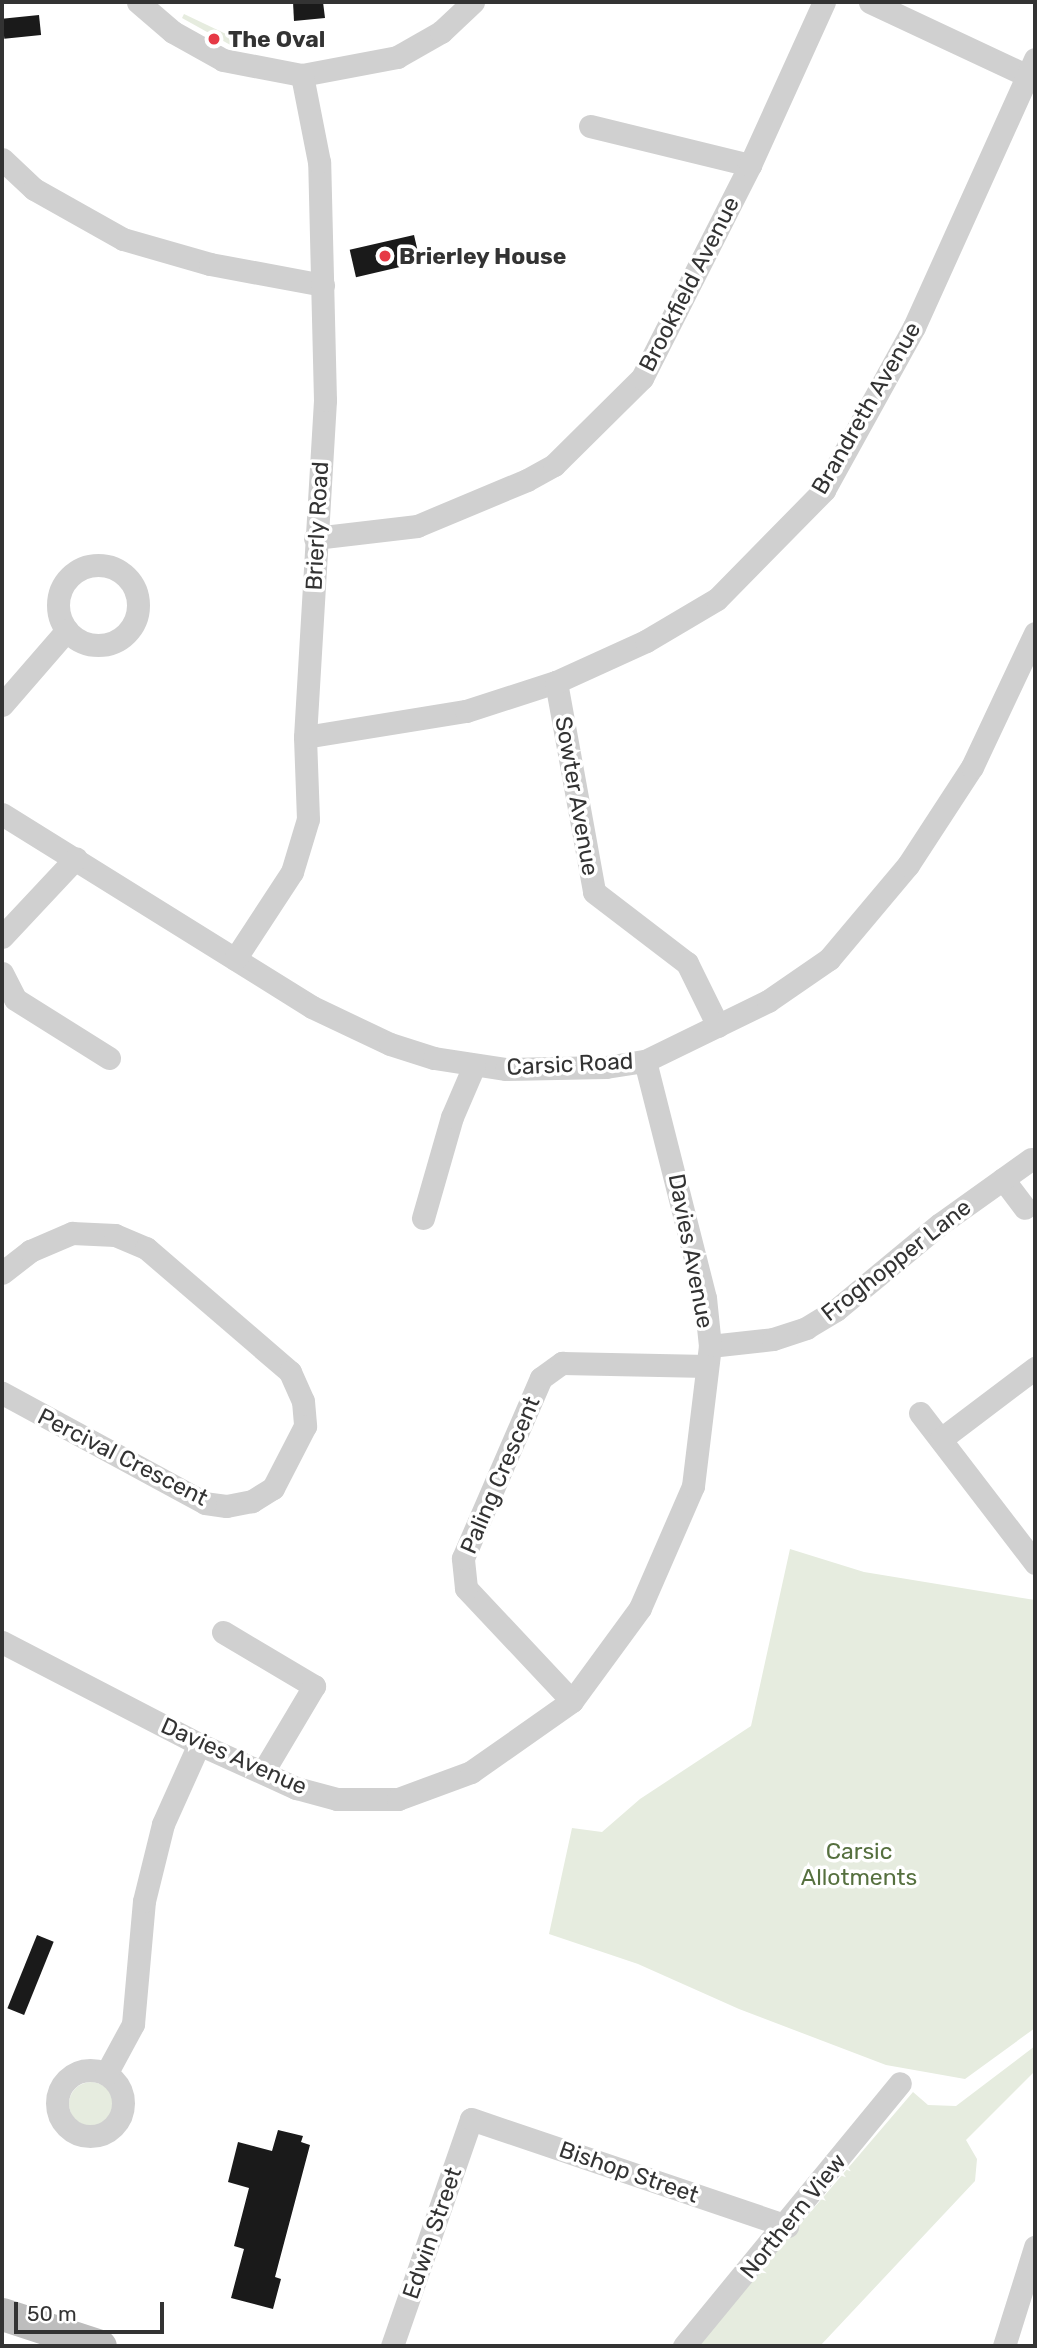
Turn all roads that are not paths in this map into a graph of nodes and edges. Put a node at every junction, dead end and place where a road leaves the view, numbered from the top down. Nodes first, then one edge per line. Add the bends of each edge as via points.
1 (138, 2) edge
2 (473, 2) edge
3 (824, 2) edge
4 (870, 2) edge
5 (1032, 67) edge
6 (302, 75) junction
7 (590, 126) dead end
8 (2, 159) edge
9 (750, 165) junction
10 (323, 285) junction
11 (315, 538) junction
12 (67, 630) dead end
13 (1035, 634) edge
14 (556, 682) junction
15 (2, 705) edge
16 (305, 737) junction
17 (2, 814) edge
18 (76, 858) junction
19 (2, 937) edge
20 (235, 959) junction
21 (2, 973) edge
22 (718, 1026) junction
23 (109, 1058) dead end
24 (645, 1061) junction
25 (474, 1066) junction
26 (1031, 1159) dead end
27 (1003, 1179) junction
28 (1025, 1209) dead end
29 (423, 1218) dead end
30 (2, 1273) edge
31 (708, 1356) junction
32 (1035, 1368) edge
33 (2, 1394) edge
34 (920, 1413) dead end
35 (941, 1439) junction
36 (1035, 1563) edge
37 (223, 1632) dead end
38 (2, 1642) edge
39 (572, 1701) junction
40 (199, 1744) junction
41 (263, 1772) junction
42 (106, 2074) dead end
43 (900, 2083) dead end
44 (471, 2119) joint
45 (787, 2226) junction
46 (1035, 2247) edge
47 (1029, 2287) edge
48 (2, 2314) edge
49 (100, 2346) edge
50 (392, 2346) edge
51 (684, 2346) edge
52 (1004, 2346) edge

1 - 6 street via 173,32 223,60
2 - 6 street via 441,32 397,57
3 - 9 street, Brookfield Avenue
4 - 5 street
5 - 14 street, Brandreth Avenue via 915,327 824,490 717,599 646,640
6 - 10 street, Brierly Road via 319,162
7 - 9 street
8 - 10 street via 34,189 123,239 210,264
9 - 11 street, Brookfield Avenue via 642,378 554,465 481,502 416,526
10 - 11 street, Brierly Road via 325,400
11 - 16 street, Brierly Road
12 - 15 street
13 - 22 street, Carsic Road via 972,767 880,901 829,959 768,1001
14 - 16 street, Brandreth Avenue via 466,711
14 - 22 street, Sowter Avenue via 594,892 687,963
16 - 20 street, Brierly Road via 308,819 292,872
17 - 18 street, Carsic Road
18 - 19 street
18 - 20 street, Carsic Road
20 - 25 street, Carsic Road via 312,1007 390,1044
21 - 23 street via 15,999
22 - 24 street, Carsic Road
24 - 25 street, Carsic Road via 606,1067
24 - 31 street, Davies Avenue via 705,1298
25 - 29 street via 452,1117
26 - 27 street, Froghopper Lane
27 - 28 street
27 - 31 street, Froghopper Lane via 836,1310 806,1328
30 - 33 street, Percival Crescent via 30,1251 72,1233 115,1235 146,1248 290,1372 303,1401 304,1426 273,1488 252,1501 226,1506 205,1503
31 - 39 street, Davies Avenue via 693,1486 640,1608
31 - 39 street, Paling Crescent via 562,1363 541,1378 463,1558 466,1588
32 - 35 street
34 - 35 street
35 - 36 street
37 - 41 street via 314,1686
38 - 40 street, Davies Avenue
39 - 41 street, Davies Avenue via 471,1772 398,1799 337,1799 296,1788
40 - 41 street, Davies Avenue
40 - 42 street via 163,1824 144,1901 133,2024
43 - 45 street, Northern View
44 - 45 street, Bishop Street
44 - 50 street, Edwin Street
45 - 51 street, Northern View
46 - 47 street
47 - 52 street
48 - 49 main road

